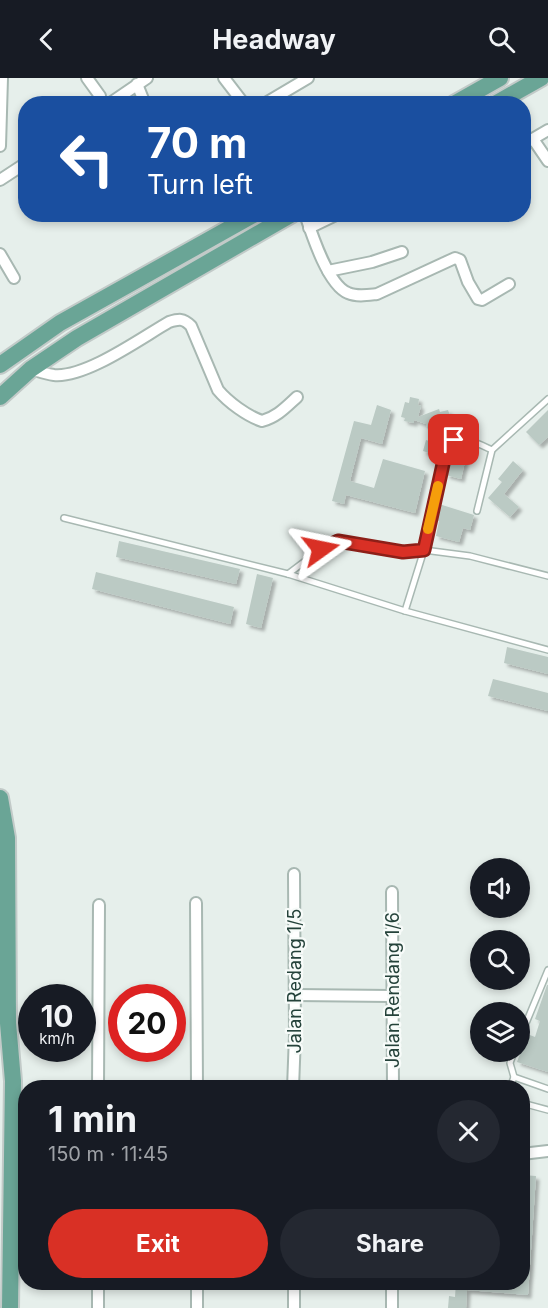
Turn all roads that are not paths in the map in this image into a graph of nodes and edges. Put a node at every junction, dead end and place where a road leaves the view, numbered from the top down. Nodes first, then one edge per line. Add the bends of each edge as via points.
1 (87, 78) edge
2 (147, 78) edge
3 (224, 78) edge
4 (308, 78) edge
5 (500, 78) edge
6 (541, 78) edge
7 (1, 82) edge
8 (137, 84) junction
9 (516, 84) edge
10 (100, 96) edge
11 (120, 96) edge
12 (142, 96) edge
13 (238, 96) edge
14 (278, 96) edge
15 (468, 96) edge
16 (503, 96) edge
17 (548, 130) edge
18 (531, 139) edge
19 (531, 144) edge
20 (0, 146) edge
21 (548, 161) edge
22 (18, 168) edge
23 (0, 180) edge
24 (241, 222) edge
25 (278, 222) edge
26 (307, 222) edge
27 (321, 222) edge
28 (309, 228) junction
29 (402, 252) dead end
30 (0, 254) edge
31 (328, 271) junction
32 (14, 278) dead end
33 (509, 284) dead end
34 (0, 365) edge
35 (31, 369) junction
36 (0, 397) edge
37 (297, 397) dead end
38 (548, 399) edge
39 (492, 450) junction
40 (477, 511) dead end
41 (64, 518) dead end
42 (424, 550) junction
43 (288, 574) junction
44 (548, 576) edge
45 (405, 610) junction
46 (548, 650) edge
47 (0, 798) edge
48 (294, 874) dead end
49 (392, 892) dead end
50 (196, 903) dead end
51 (99, 905) dead end
52 (548, 970) edge
53 (295, 995) junction
54 (391, 996) junction
55 (530, 1013) edge
56 (510, 1062) edge
57 (514, 1077) junction
58 (98, 1080) edge
59 (197, 1080) edge
60 (293, 1080) edge
61 (393, 1080) edge
62 (513, 1080) edge
63 (522, 1080) edge
64 (530, 1083) edge
65 (548, 1089) edge
66 (10, 1101) edge
67 (530, 1105) edge
68 (548, 1110) edge
69 (548, 1151) edge
70 (530, 1153) edge
71 (98, 1290) edge
72 (197, 1290) edge
73 (294, 1290) edge
74 (392, 1290) edge
75 (10, 1308) edge
76 (98, 1308) edge
77 (197, 1308) edge
78 (294, 1308) edge
79 (392, 1308) edge

1 - 10 street
2 - 8 street
3 - 13 street
4 - 14 street
5 - 15 main road
6 - 9 main road
7 - 20 street
8 - 11 street
8 - 12 street
9 - 16 main road
17 - 18 street
19 - 21 street
22 - 23 street
24 - 34 main road via 60,323
25 - 35 main road via 77,338
26 - 28 street
27 - 28 street
28 - 31 street
29 - 31 street
30 - 32 street
31 - 33 street via 335,284 348,293 363,296 385,291 455,258 460,260 478,299
35 - 36 main road
35 - 37 street via 55,375 74,373 180,319 191,326 219,390 246,414 262,421 271,419
38 - 39 lane
39 - 40 lane
39 - 42 lane via 466,439 454,440 447,446
41 - 43 lane
42 - 43 lane via 403,552 338,541
42 - 44 lane via 470,556
42 - 45 lane
43 - 45 lane
45 - 46 lane
47 - 66 main road via 7,838
48 - 53 street, Jalan Redang 1/5
49 - 54 street, Jalan Rendang 1/6
50 - 59 street
51 - 58 street
52 - 55 lane
53 - 54 street
53 - 60 street, Jalan Redang 1/5
54 - 61 street, Jalan Rendang 1/6
56 - 57 lane
57 - 62 lane
57 - 63 lane
64 - 65 lane
66 - 75 main road
67 - 68 lane
69 - 70 street
71 - 76 street
72 - 77 street
73 - 78 street
74 - 79 street

